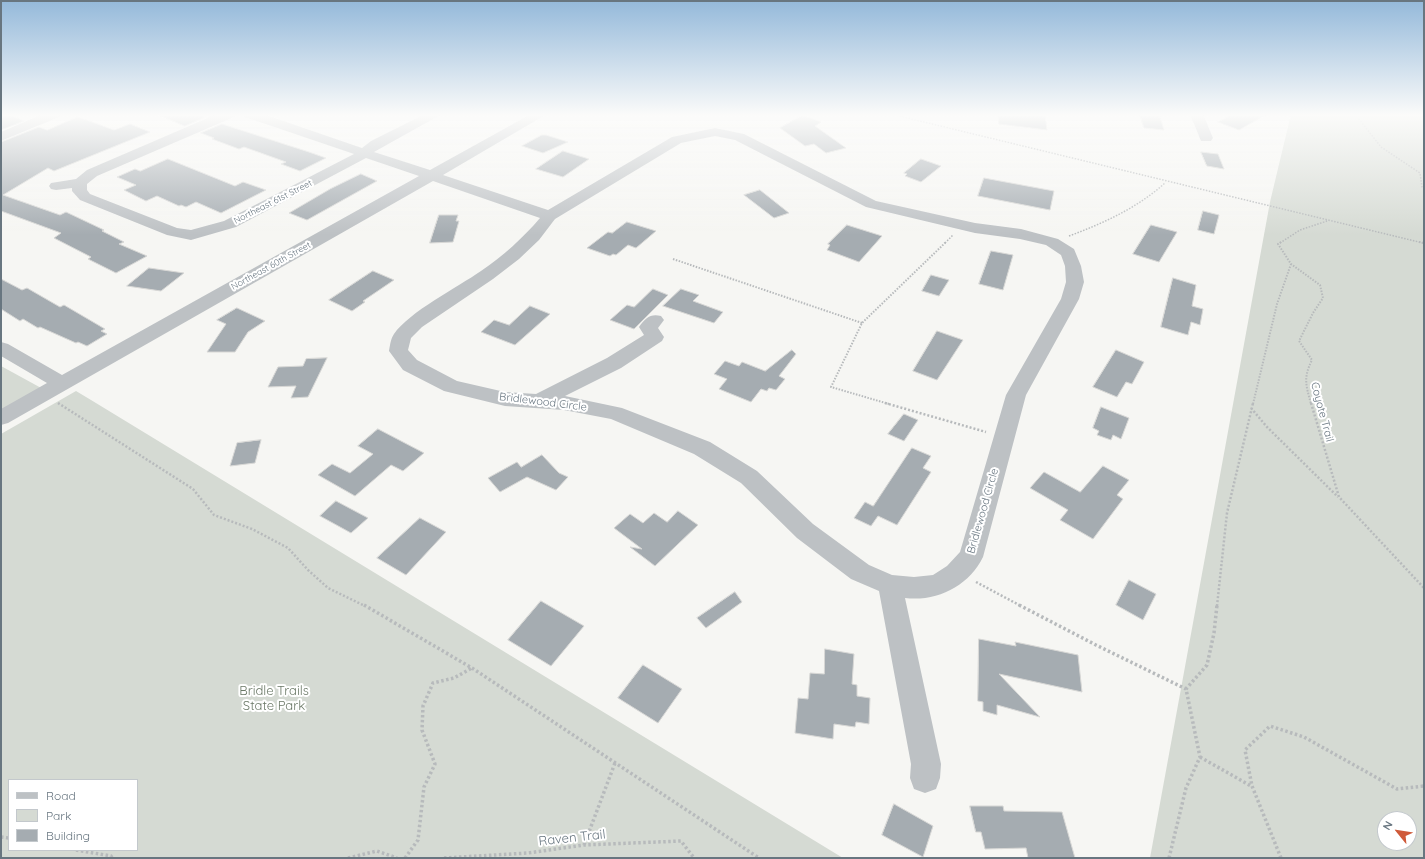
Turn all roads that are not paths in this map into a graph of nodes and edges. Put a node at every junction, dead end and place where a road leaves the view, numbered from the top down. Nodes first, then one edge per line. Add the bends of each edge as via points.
1 (136, 154) edge
2 (363, 154) edge
3 (367, 154) edge
4 (470, 154) edge
5 (653, 154) edge
6 (773, 154) edge
7 (433, 175) junction
8 (80, 183) junction
9 (56, 186) dead end
10 (550, 216) junction
11 (655, 320) dead end
12 (1, 348) edge
13 (62, 383) junction
14 (538, 401) junction
15 (1, 418) edge
16 (890, 585) junction
17 (925, 778) dead end

1 - 8 street via 92,173
2 - 8 street, Northeast 61st Street via 230,224 190,242 85,197 79,191
3 - 7 street
4 - 7 street, Northeast 60th Street
5 - 10 street, Bridlewood Circle
6 - 16 street, Bridlewood Circle via 871,204 1052,242 1068,252 1073,266 1075,282 1070,299 1016,394 971,557 956,573 938,585 914,588
7 - 10 street
7 - 13 street, Northeast 60th Street
8 - 9 street
10 - 14 street, Bridlewood Circle via 533,237 513,255 402,336 398,351 410,365 451,386 505,399
11 - 14 street via 648,327 655,337 614,363
12 - 13 street
13 - 15 street, Northeast 60th Street
14 - 16 street, Bridlewood Circle via 564,403 615,413 702,448 749,476 805,531 860,572
16 - 17 street via 926,764

